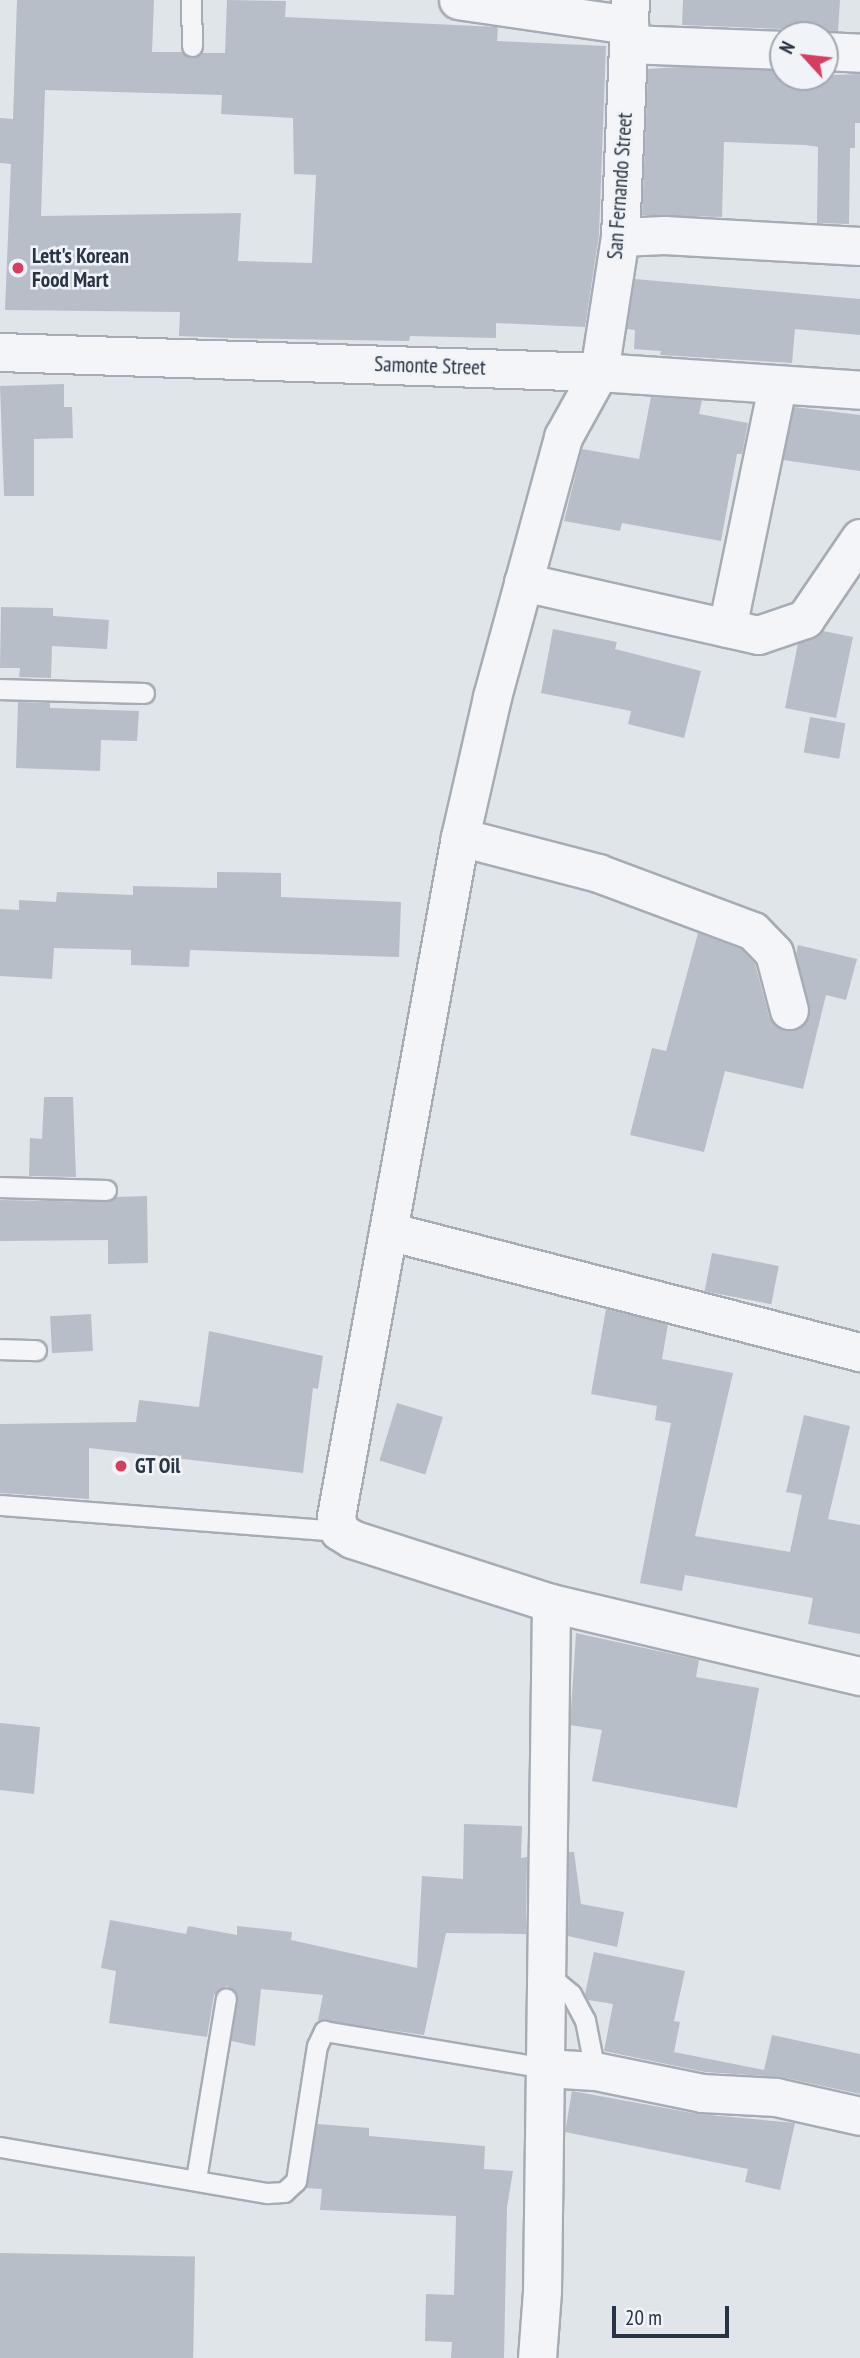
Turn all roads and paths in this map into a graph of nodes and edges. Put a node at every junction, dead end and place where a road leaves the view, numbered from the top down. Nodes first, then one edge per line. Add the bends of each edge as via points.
1 (191, 0) edge
2 (458, 0) edge
3 (564, 8) edge
4 (629, 23) edge
5 (192, 46) dead end
6 (769, 48) edge
7 (839, 52) edge
8 (860, 53) edge
9 (620, 237) junction
10 (860, 246) edge
11 (0, 352) edge
12 (599, 372) junction
13 (777, 387) junction
14 (860, 390) edge
15 (860, 537) edge
16 (523, 582) junction
17 (727, 628) junction
18 (0, 689) edge
19 (144, 693) dead end
20 (460, 837) junction
21 (789, 1010) dead end
22 (0, 1187) edge
23 (106, 1190) dead end
24 (388, 1230) junction
25 (0, 1349) edge
26 (36, 1350) dead end
27 (860, 1352) edge
28 (0, 1505) edge
29 (339, 1531) junction
30 (551, 1603) junction
31 (860, 1676) edge
32 (546, 1973) junction
33 (226, 1998) dead end
34 (545, 2068) junction
35 (595, 2071) junction
36 (860, 2116) edge
37 (0, 2147) edge
38 (196, 2179) junction
39 (537, 2358) edge

1 - 5 lane
2 - 3 street
3 - 4 street
4 - 6 street
4 - 9 street, San Fernando Street
7 - 8 street
9 - 10 street via 664,235
9 - 12 street, San Fernando Street
11 - 12 street, Samonte Street
12 - 13 street, Samonte Street
12 - 16 street via 563,437
13 - 14 street, Samonte Street
13 - 17 street
15 - 17 street via 805,619 758,635
16 - 17 street
16 - 20 street
18 - 19 lane
20 - 21 street via 598,873 753,931 774,953
20 - 24 street
22 - 23 lane
24 - 27 street
24 - 29 street via 336,1516
25 - 26 lane
28 - 29 lane
29 - 30 street
30 - 31 street
30 - 32 street
32 - 34 street
32 - 35 lane via 571,1994 585,2021
33 - 38 lane
34 - 35 street
34 - 38 lane via 324,2031 317,2046 296,2181 284,2192 267,2193
34 - 39 street
35 - 36 street via 702,2093 776,2097
37 - 38 lane

